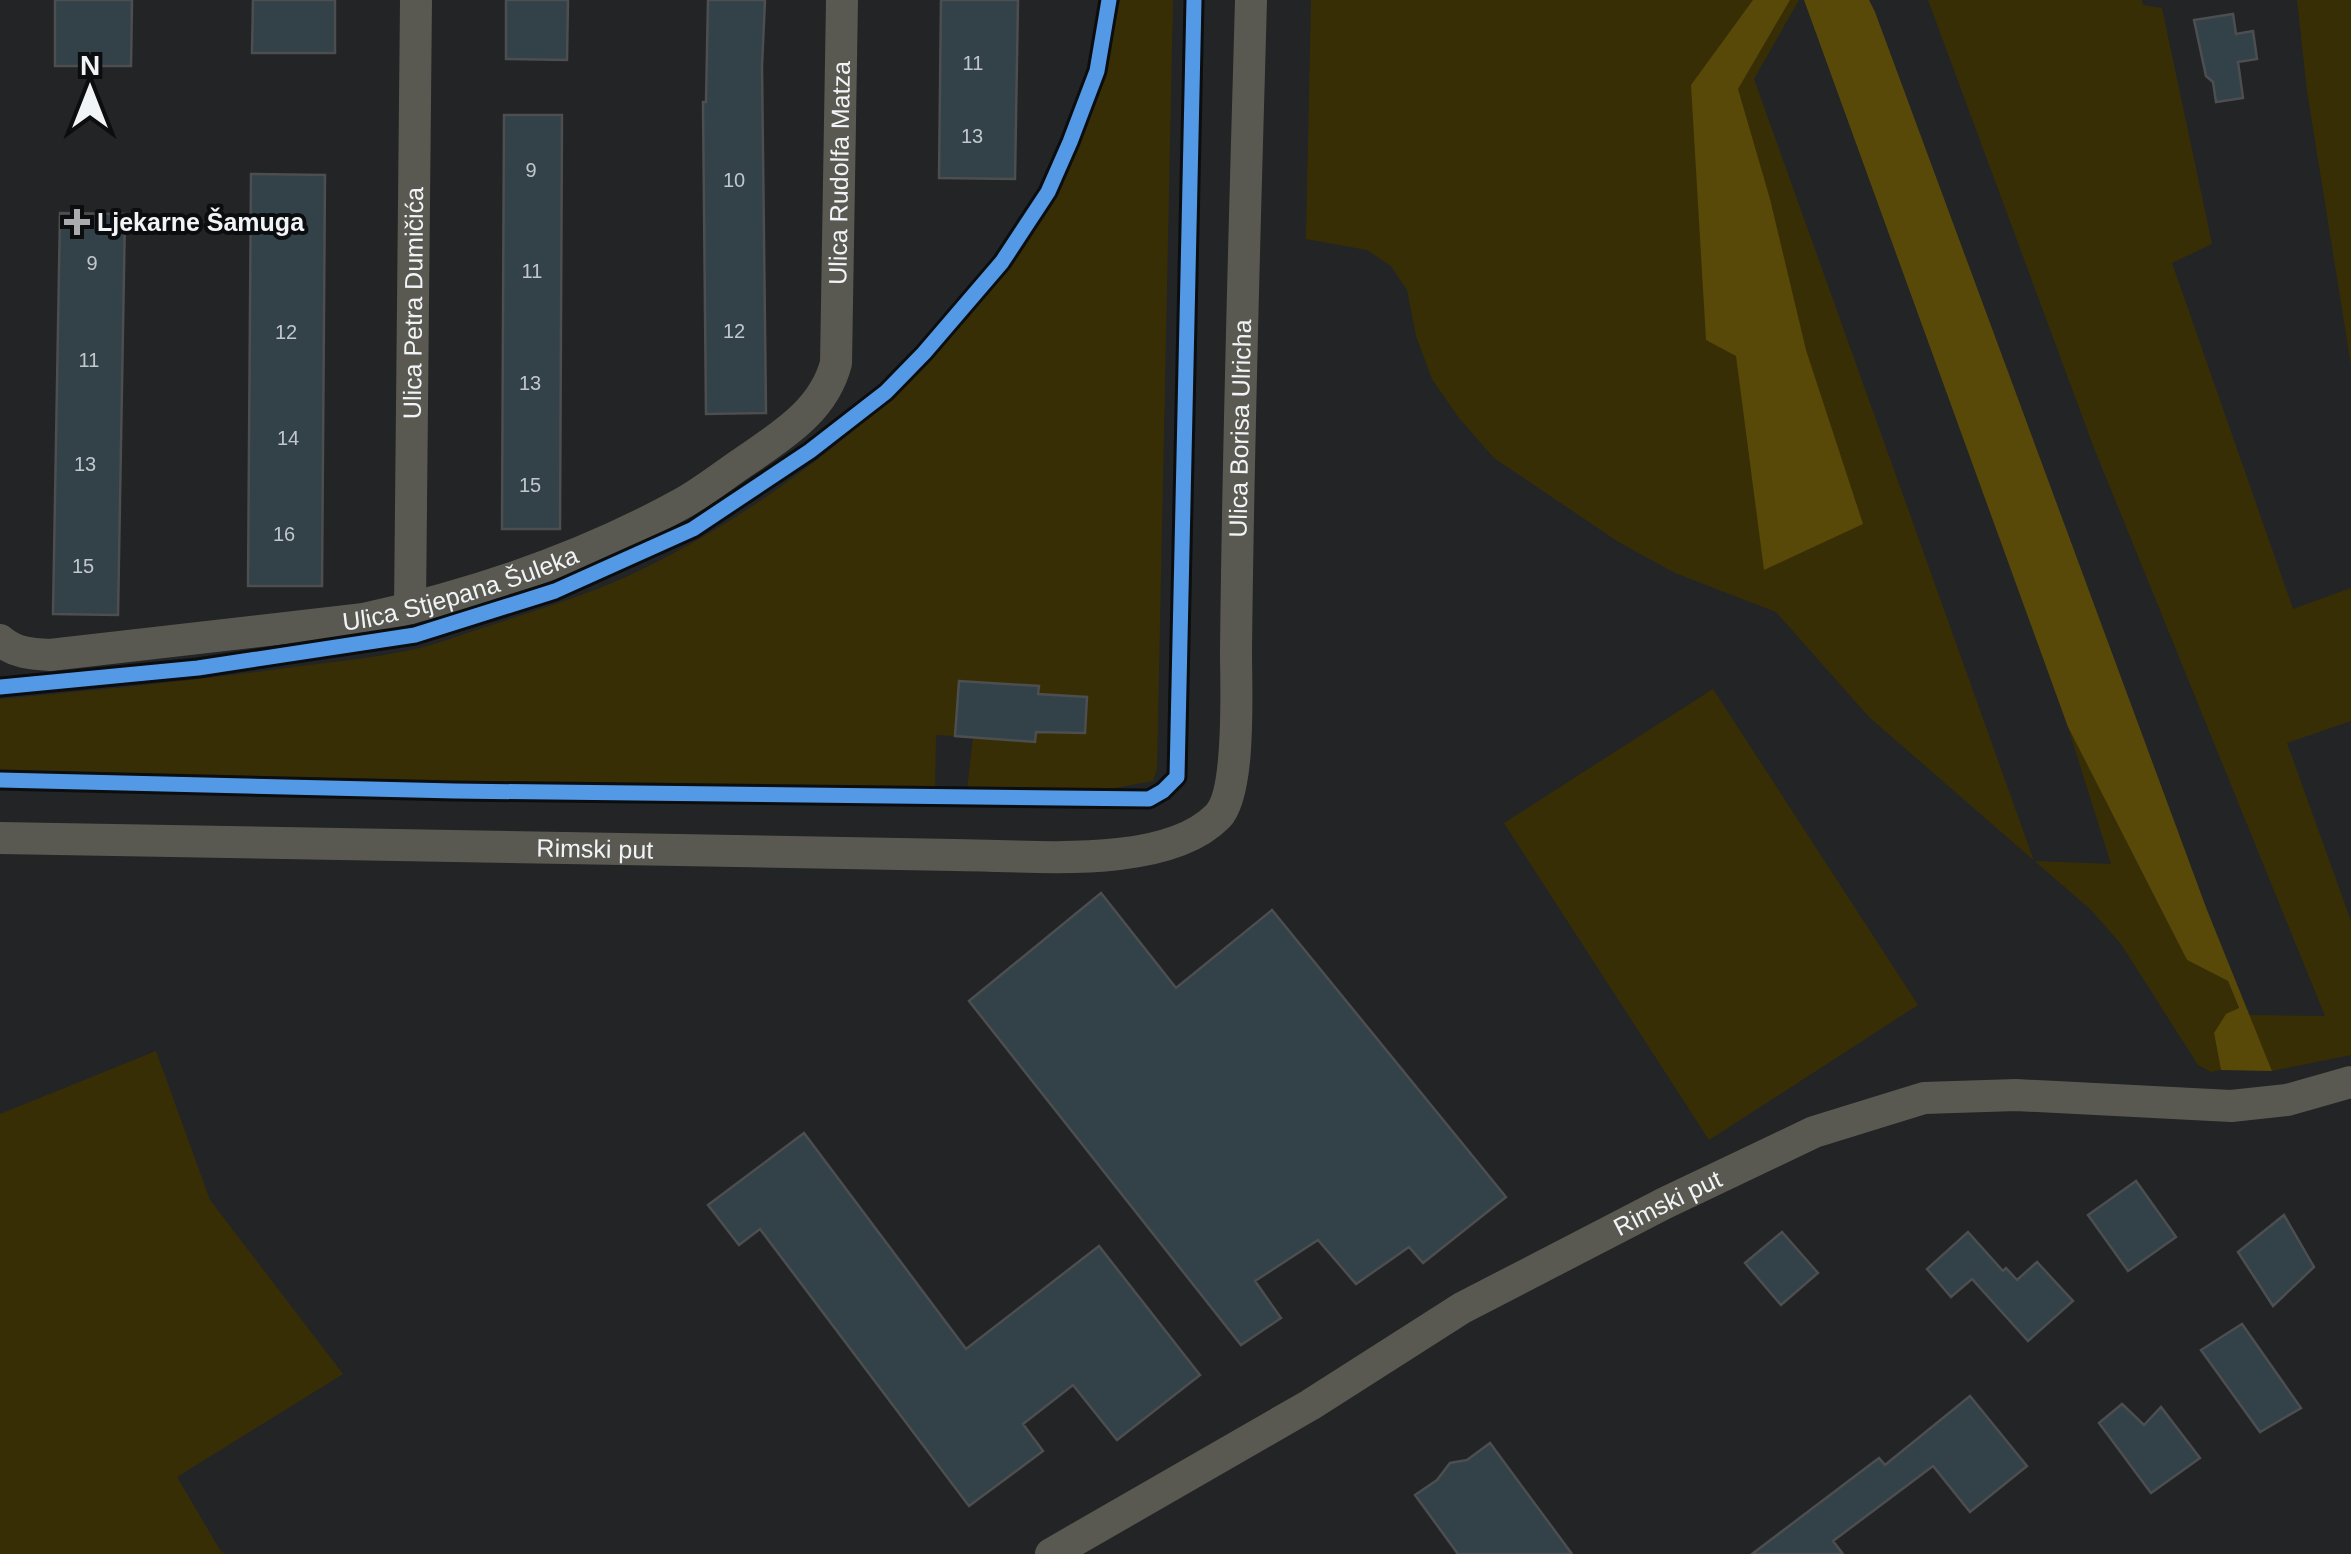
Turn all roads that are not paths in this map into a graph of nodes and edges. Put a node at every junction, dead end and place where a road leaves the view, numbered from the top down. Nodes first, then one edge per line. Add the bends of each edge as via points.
1 (416, 0) edge
2 (842, 0) edge
3 (1251, 0) edge
4 (838, 344) joint
5 (410, 608) junction
6 (0, 640) edge
7 (1188, 837) joint
8 (0, 838) edge
9 (2351, 1082) edge
10 (1051, 1554) edge

1 - 5 street, Ulica Petra Dumičića
2 - 4 street, Ulica Rudolfa Matza
3 - 7 street, Ulica Borisa Ulricha via 1235,732 1226,808
4 - 5 street, Ulica Stjepana Šuleka via 826,393 808,413 684,503 520,574
5 - 6 street, Ulica Stjepana Šuleka via 50,655 8,648
7 - 8 street, Rimski put via 1144,852 994,855
9 - 10 street, Rimski put via 2232,1106 2016,1095 1924,1098 1814,1132 1462,1308 1310,1405

